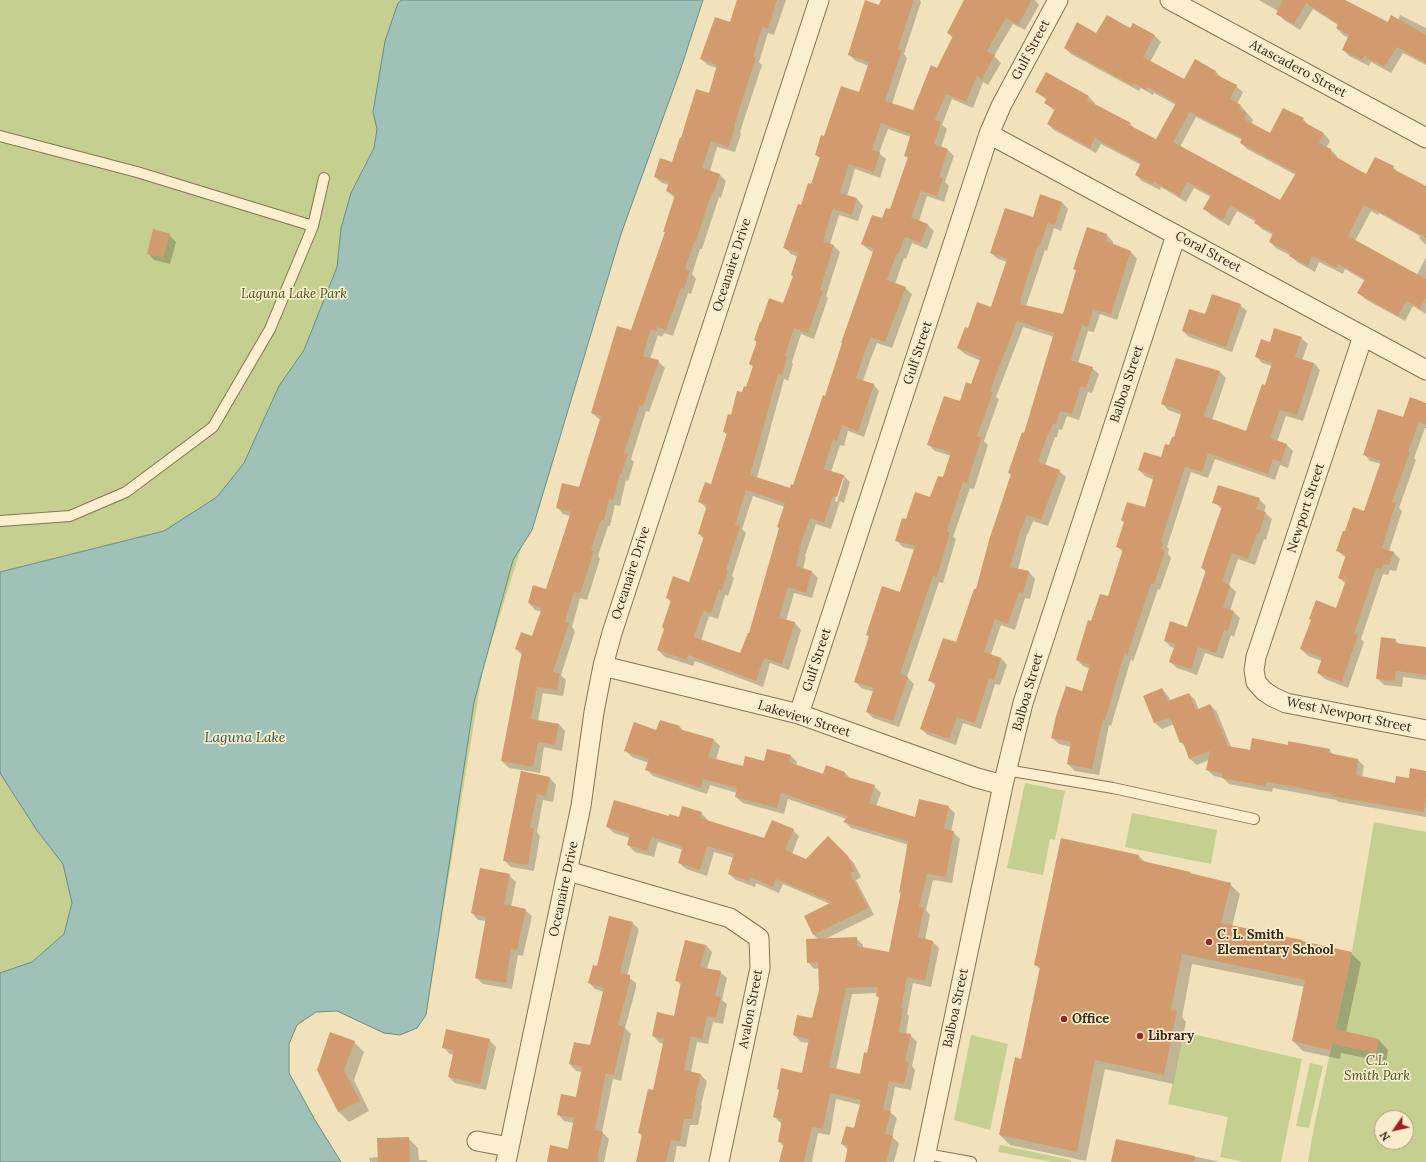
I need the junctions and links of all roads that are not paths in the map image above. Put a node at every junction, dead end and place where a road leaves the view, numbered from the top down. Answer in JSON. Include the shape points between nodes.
{"nodes":[{"id":1,"x":819,"y":0,"type":"edge"},
{"id":2,"x":1058,"y":0,"type":"edge"},
{"id":3,"x":1170,"y":0,"type":"edge"},
{"id":4,"x":989,"y":134,"type":"junction"},
{"id":5,"x":0,"y":136,"type":"edge"},
{"id":6,"x":1426,"y":138,"type":"edge"},
{"id":7,"x":324,"y":178,"type":"dead end"},
{"id":8,"x":313,"y":226,"type":"junction"},
{"id":9,"x":1176,"y":235,"type":"junction"},
{"id":10,"x":1363,"y":336,"type":"junction"},
{"id":11,"x":1426,"y":370,"type":"edge"},
{"id":12,"x":0,"y":521,"type":"edge"},
{"id":13,"x":603,"y":666,"type":"junction"},
{"id":14,"x":1256,"y":682,"type":"joint"},
{"id":15,"x":799,"y":714,"type":"junction"},
{"id":16,"x":1426,"y":730,"type":"edge"},
{"id":17,"x":1004,"y":778,"type":"junction"},
{"id":18,"x":1254,"y":819,"type":"dead end"},
{"id":19,"x":568,"y":871,"type":"junction"},
{"id":20,"x":477,"y":1141,"type":"dead end"},
{"id":21,"x":508,"y":1155,"type":"edge"},
{"id":22,"x":925,"y":1158,"type":"edge"},
{"id":23,"x":719,"y":1162,"type":"edge"},
{"id":24,"x":971,"y":1162,"type":"edge"}],
"edges":[{"from":1,"to":13,"type":"street","name":"Oceanaire Drive"},
{"from":2,"to":4,"type":"street","name":"Gulf Street","via":[[1001,106]]},
{"from":3,"to":6,"type":"street","name":"Atascadero Street"},
{"from":4,"to":9,"type":"street","name":"Coral Street"},
{"from":4,"to":15,"type":"street","name":"Gulf Street"},
{"from":5,"to":8,"type":"lane","via":[[137,172]]},
{"from":7,"to":8,"type":"lane"},
{"from":8,"to":12,"type":"lane","via":[[270,329],[213,427],[126,492],[70,516]]},
{"from":9,"to":10,"type":"street","name":"Coral Street"},
{"from":9,"to":17,"type":"street","name":"Balboa Street","via":[[1023,703]]},
{"from":10,"to":11,"type":"street","name":"Coral Street"},
{"from":10,"to":14,"type":"street","name":"Newport Street","via":[[1256,657]]},
{"from":13,"to":15,"type":"street","name":"Lakeview Street"},
{"from":13,"to":19,"type":"street","name":"Oceanaire Drive"},
{"from":14,"to":16,"type":"street","name":"West Newport Street","via":[[1268,694],[1286,703]]},
{"from":15,"to":17,"type":"street","name":"Lakeview Street","via":[[977,778]]},
{"from":17,"to":18,"type":"lane","via":[[1113,788]]},
{"from":17,"to":22,"type":"street","name":"Balboa Street"},
{"from":19,"to":21,"type":"street","name":"Oceanaire Drive"},
{"from":19,"to":23,"type":"street","name":"Avalon Street","via":[[730,918],[759,938],[760,968]]},
{"from":20,"to":21,"type":"street"},
{"from":22,"to":24,"type":"lane"}]}
